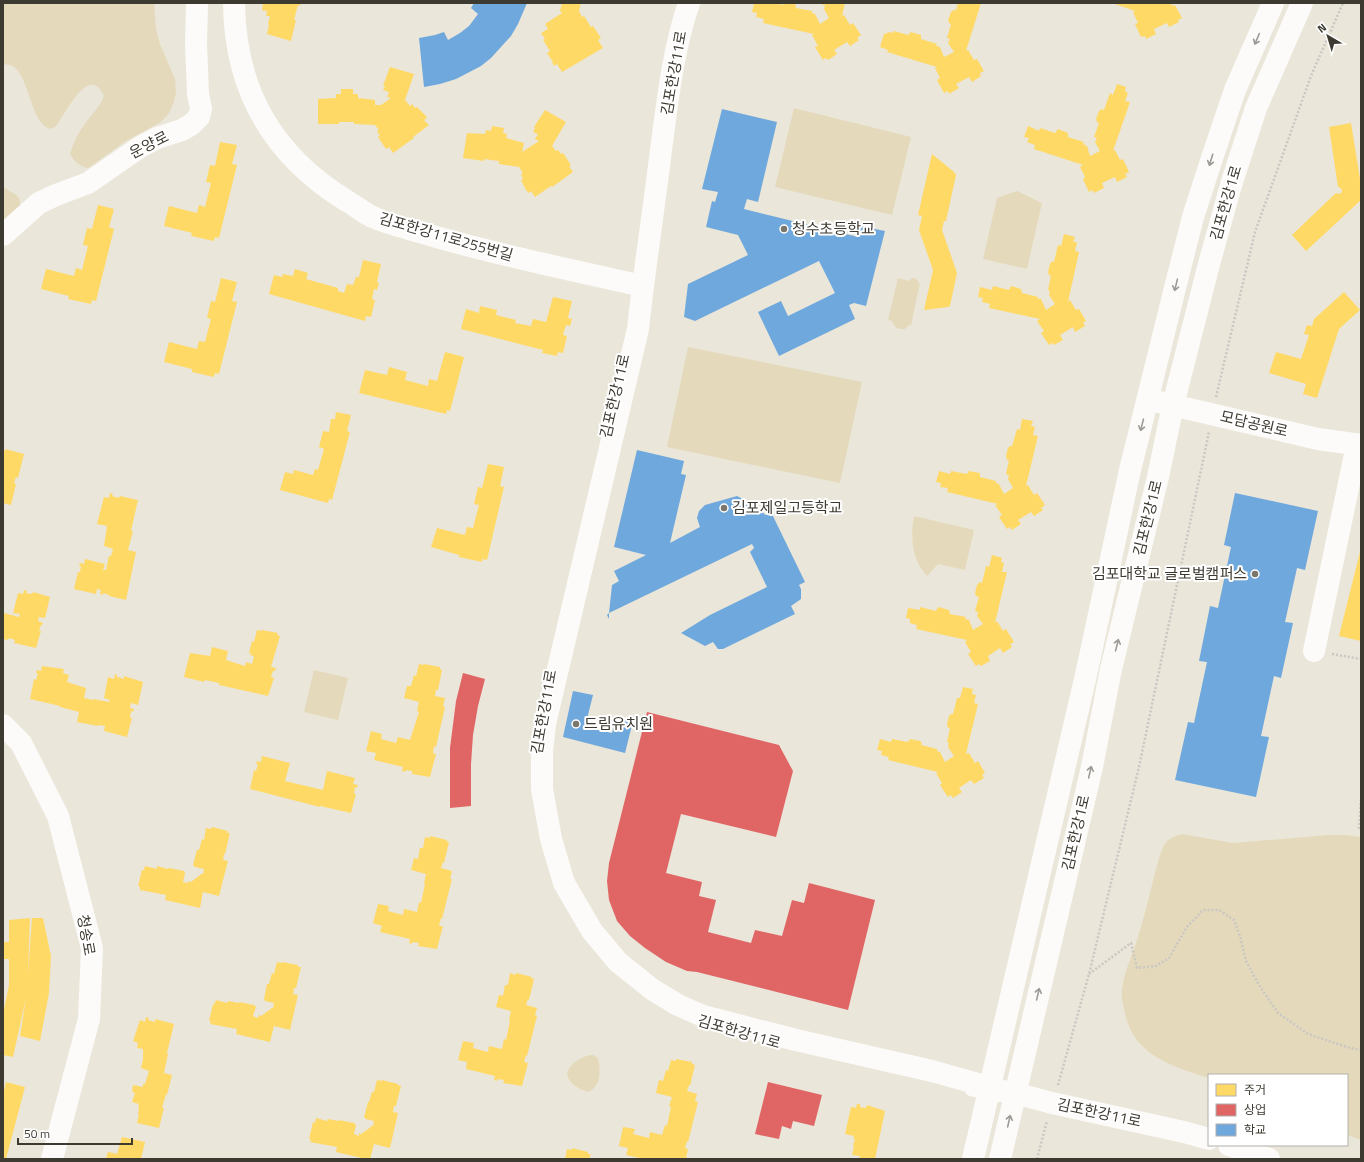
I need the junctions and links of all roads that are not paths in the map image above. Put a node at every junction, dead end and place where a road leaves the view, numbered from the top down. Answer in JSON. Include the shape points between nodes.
{"nodes":[{"id":1,"x":197,"y":3,"type":"edge"},
{"id":2,"x":234,"y":3,"type":"edge"},
{"id":3,"x":688,"y":3,"type":"edge"},
{"id":4,"x":1273,"y":3,"type":"edge"},
{"id":5,"x":1302,"y":3,"type":"edge"},
{"id":6,"x":3,"y":235,"type":"edge"},
{"id":7,"x":642,"y":286,"type":"junction"},
{"id":8,"x":1148,"y":400,"type":"junction"},
{"id":9,"x":1173,"y":405,"type":"junction"},
{"id":10,"x":1359,"y":445,"type":"edge"},
{"id":11,"x":1314,"y":652,"type":"road end"},
{"id":12,"x":3,"y":725,"type":"edge"},
{"id":13,"x":989,"y":1087,"type":"junction"},
{"id":14,"x":1015,"y":1092,"type":"junction"},
{"id":15,"x":1208,"y":1139,"type":"edge"},
{"id":16,"x":1232,"y":1146,"type":"edge"},
{"id":17,"x":52,"y":1159,"type":"edge"},
{"id":18,"x":972,"y":1159,"type":"edge"},
{"id":19,"x":1000,"y":1159,"type":"edge"},
{"id":20,"x":1269,"y":1159,"type":"edge"}],
"edges":[{"from":1,"to":6,"type":"street","name":"운양로","via":[[196,44],[201,109],[198,117],[182,130],[140,147],[88,183],[39,203]]},
{"from":2,"to":7,"type":"street","name":"김포한강11로255번길","via":[[234,25],[239,56],[257,109],[293,160],[332,192],[375,218],[410,229],[462,244]]},
{"from":3,"to":7,"type":"street","name":"김포한강11로","via":[[670,84]]},
{"from":4,"to":8,"type":"street","name":"김포한강1로","one_way":true,"via":[[1235,90],[1210,162],[1176,284]]},
{"from":5,"to":9,"type":"street","name":"김포한강1로","via":[[1256,108],[1231,185]]},
{"from":7,"to":13,"type":"street","name":"김포한강11로","via":[[638,329],[560,656],[542,751],[542,789],[551,839],[564,883],[592,931],[618,962],[653,990],[703,1016]]},
{"from":8,"to":9,"type":"street","name":"모담공원로"},
{"from":8,"to":13,"type":"street","name":"김포한강1로","one_way":true},
{"from":9,"to":10,"type":"street","name":"모담공원로","via":[[1318,439]]},
{"from":14,"to":9,"type":"street","name":"김포한강1로","one_way":true,"via":[[1092,767],[1111,669]]},
{"from":10,"to":11,"type":"street"},
{"from":12,"to":17,"type":"street","name":"청송로","via":[[21,743],[58,816],[92,948],[89,1019]]},
{"from":13,"to":14,"type":"street","name":"김포한강11로"},
{"from":13,"to":18,"type":"street","name":"김포한강1로"},
{"from":14,"to":15,"type":"street","name":"김포한강11로"},
{"from":19,"to":14,"type":"street","name":"김포한강1로","one_way":true},
{"from":16,"to":20,"type":"street"}]}
